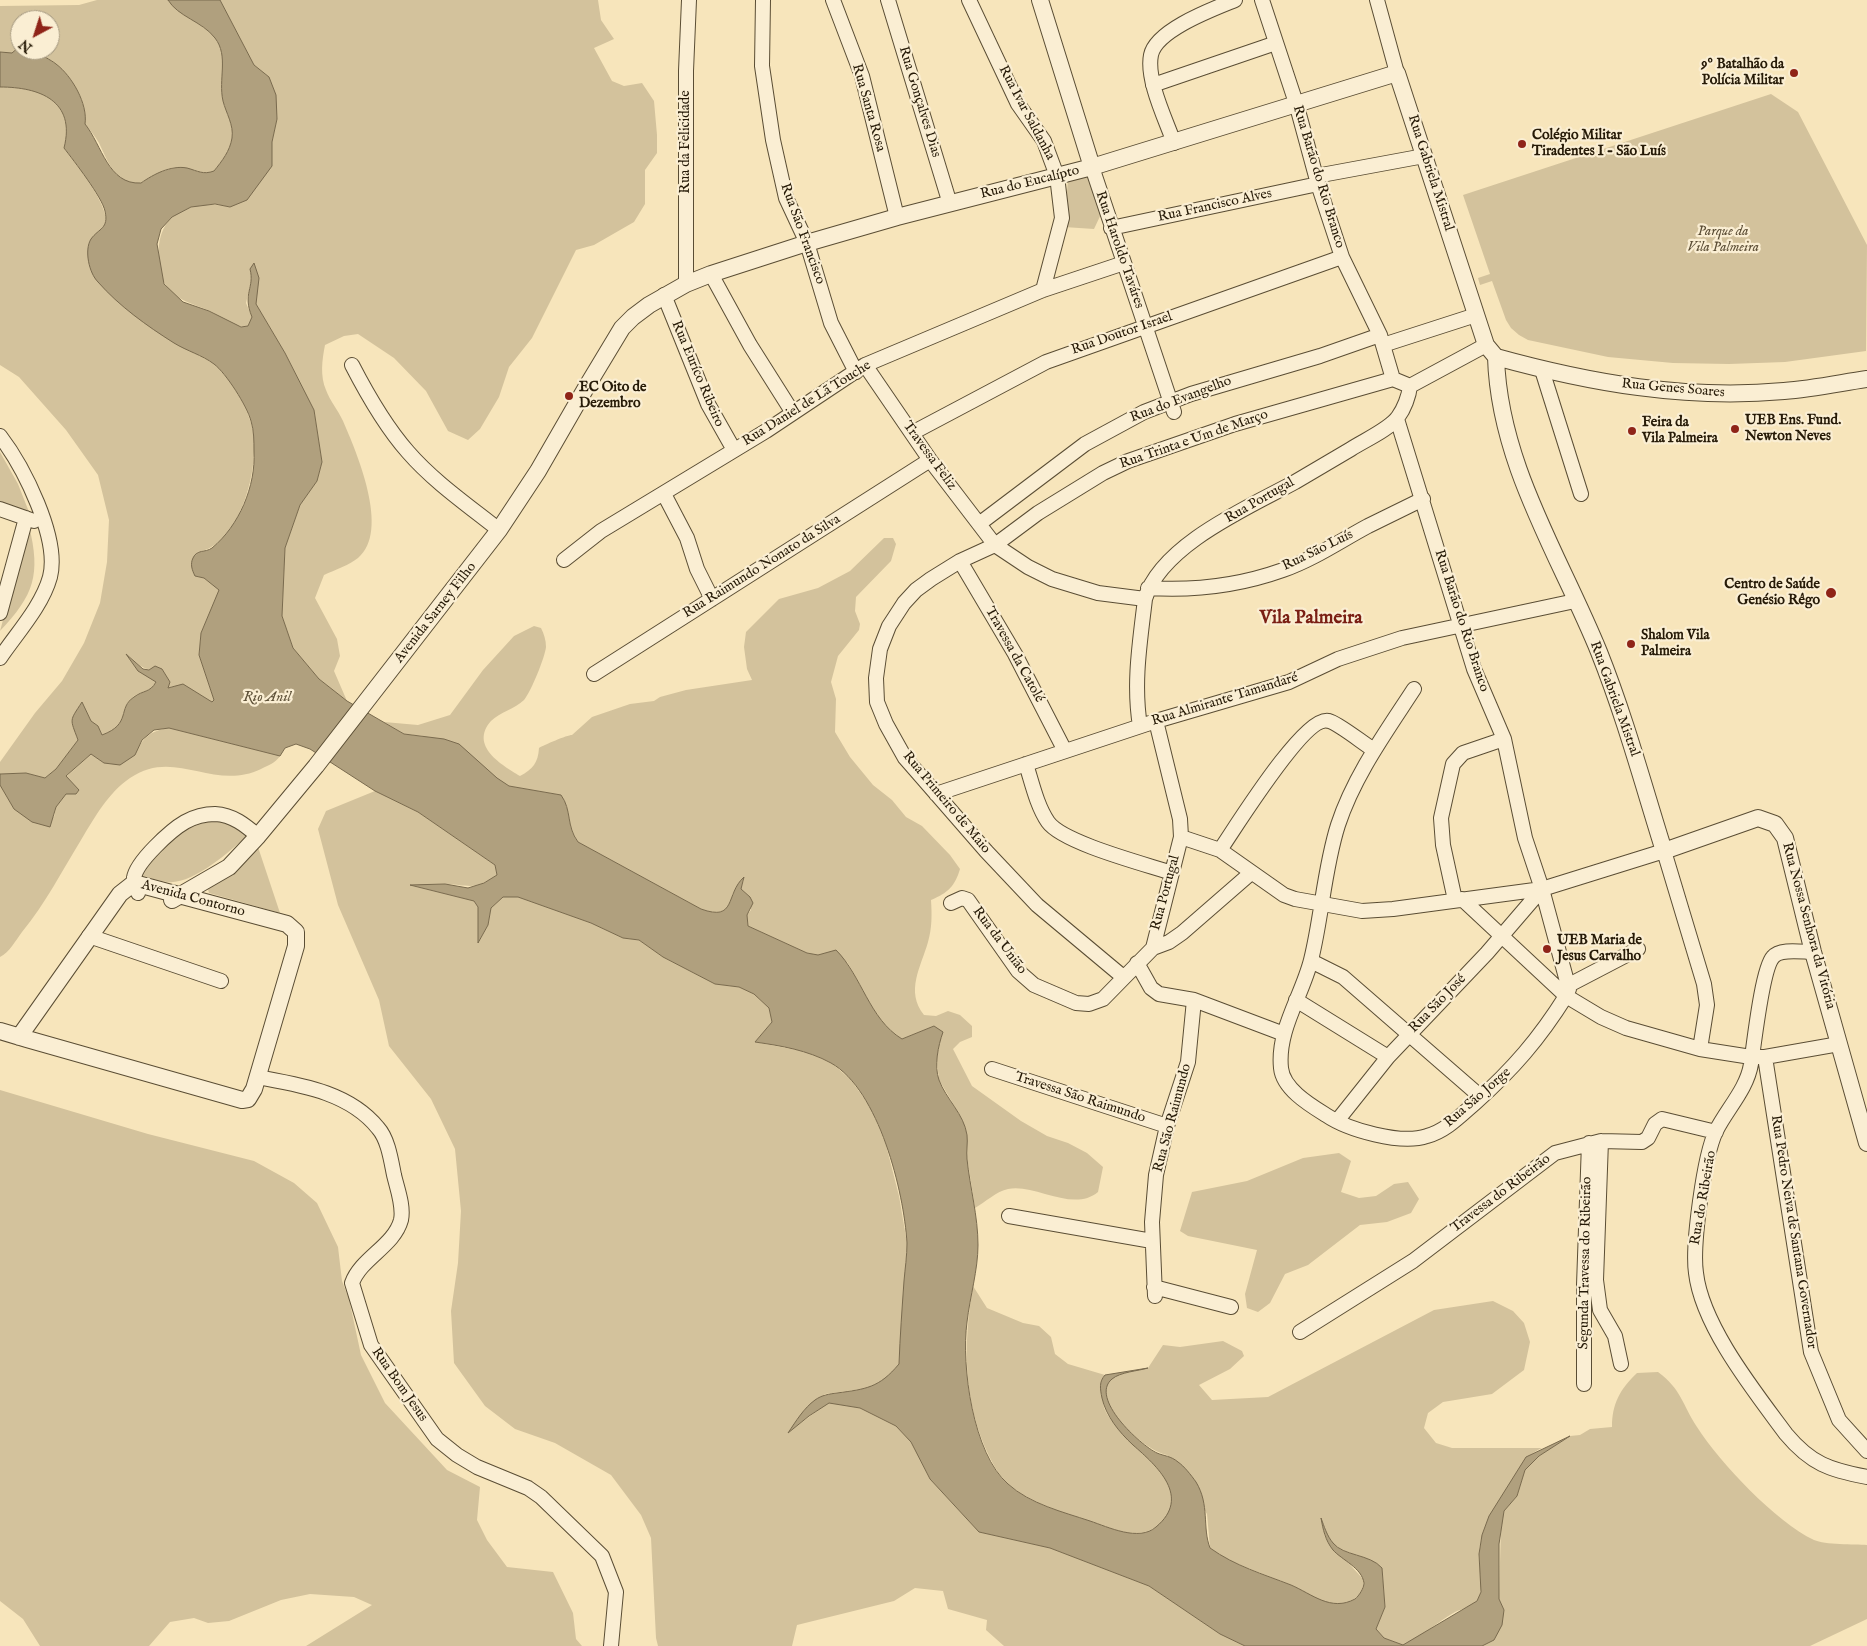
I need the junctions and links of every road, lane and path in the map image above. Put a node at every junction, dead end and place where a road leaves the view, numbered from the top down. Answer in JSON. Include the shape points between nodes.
{"nodes":[{"id":1,"x":688,"y":0,"type":"edge"},
{"id":2,"x":763,"y":0,"type":"edge"},
{"id":3,"x":833,"y":0,"type":"edge"},
{"id":4,"x":888,"y":0,"type":"edge"},
{"id":5,"x":969,"y":0,"type":"edge"},
{"id":6,"x":1040,"y":0,"type":"edge"},
{"id":7,"x":1235,"y":0,"type":"edge"},
{"id":8,"x":1262,"y":0,"type":"edge"},
{"id":9,"x":1377,"y":0,"type":"edge"},
{"id":10,"x":1276,"y":43,"type":"junction"},
{"id":11,"x":1397,"y":72,"type":"junction"},
{"id":12,"x":1153,"y":85,"type":"junction"},
{"id":13,"x":1296,"y":102,"type":"junction"},
{"id":14,"x":1174,"y":144,"type":"junction"},
{"id":15,"x":1424,"y":156,"type":"junction"},
{"id":16,"x":1092,"y":168,"type":"junction"},
{"id":17,"x":1057,"y":176,"type":"junction"},
{"id":18,"x":1317,"y":180,"type":"junction"},
{"id":19,"x":950,"y":204,"type":"junction"},
{"id":20,"x":898,"y":217,"type":"junction"},
{"id":21,"x":1111,"y":228,"type":"junction"},
{"id":22,"x":807,"y":243,"type":"junction"},
{"id":23,"x":1342,"y":257,"type":"junction"},
{"id":24,"x":1124,"y":263,"type":"junction"},
{"id":25,"x":711,"y":274,"type":"junction"},
{"id":26,"x":686,"y":284,"type":"junction"},
{"id":27,"x":1043,"y":290,"type":"junction"},
{"id":28,"x":664,"y":295,"type":"junction"},
{"id":29,"x":1476,"y":315,"type":"junction"},
{"id":30,"x":1145,"y":326,"type":"junction"},
{"id":31,"x":1381,"y":340,"type":"junction"},
{"id":32,"x":1491,"y":351,"type":"junction"},
{"id":33,"x":352,"y":364,"type":"dead end"},
{"id":34,"x":861,"y":369,"type":"junction"},
{"id":35,"x":1542,"y":370,"type":"junction"},
{"id":36,"x":1394,"y":379,"type":"junction"},
{"id":37,"x":1867,"y":379,"type":"edge"},
{"id":38,"x":1410,"y":386,"type":"junction"},
{"id":39,"x":1172,"y":408,"type":"junction"},
{"id":40,"x":793,"y":413,"type":"junction"},
{"id":41,"x":1397,"y":419,"type":"junction"},
{"id":42,"x":912,"y":433,"type":"junction"},
{"id":43,"x":0,"y":436,"type":"edge"},
{"id":44,"x":734,"y":450,"type":"junction"},
{"id":45,"x":930,"y":460,"type":"junction"},
{"id":46,"x":664,"y":494,"type":"junction"},
{"id":47,"x":1581,"y":494,"type":"dead end"},
{"id":48,"x":1423,"y":499,"type":"junction"},
{"id":49,"x":0,"y":509,"type":"edge"},
{"id":50,"x":26,"y":518,"type":"junction"},
{"id":51,"x":44,"y":524,"type":"junction"},
{"id":52,"x":979,"y":524,"type":"junction"},
{"id":53,"x":500,"y":530,"type":"junction"},
{"id":54,"x":994,"y":545,"type":"junction"},
{"id":55,"x":564,"y":560,"type":"dead end"},
{"id":56,"x":960,"y":561,"type":"junction"},
{"id":57,"x":1147,"y":593,"type":"junction"},
{"id":58,"x":712,"y":599,"type":"junction"},
{"id":59,"x":1575,"y":601,"type":"junction"},
{"id":60,"x":0,"y":613,"type":"edge"},
{"id":61,"x":1462,"y":625,"type":"junction"},
{"id":62,"x":4,"y":644,"type":"edge"},
{"id":63,"x":0,"y":658,"type":"edge"},
{"id":64,"x":594,"y":674,"type":"dead end"},
{"id":65,"x":1414,"y":689,"type":"dead end"},
{"id":66,"x":1156,"y":721,"type":"junction"},
{"id":67,"x":1140,"y":726,"type":"junction"},
{"id":68,"x":1504,"y":740,"type":"junction"},
{"id":69,"x":1374,"y":750,"type":"junction"},
{"id":70,"x":1065,"y":751,"type":"junction"},
{"id":71,"x":1026,"y":764,"type":"junction"},
{"id":72,"x":936,"y":794,"type":"junction"},
{"id":73,"x":258,"y":836,"type":"junction"},
{"id":74,"x":1181,"y":837,"type":"junction"},
{"id":75,"x":1220,"y":850,"type":"junction"},
{"id":76,"x":1664,"y":851,"type":"junction"},
{"id":77,"x":1172,"y":873,"type":"junction"},
{"id":78,"x":1251,"y":873,"type":"junction"},
{"id":79,"x":136,"y":888,"type":"junction"},
{"id":80,"x":1542,"y":889,"type":"junction"},
{"id":81,"x":177,"y":897,"type":"junction"},
{"id":82,"x":1458,"y":900,"type":"junction"},
{"id":83,"x":950,"y":903,"type":"dead end"},
{"id":84,"x":1321,"y":904,"type":"junction"},
{"id":85,"x":1501,"y":936,"type":"junction"},
{"id":86,"x":93,"y":938,"type":"junction"},
{"id":87,"x":1153,"y":948,"type":"junction"},
{"id":88,"x":1638,"y":949,"type":"dead end"},
{"id":89,"x":1813,"y":952,"type":"junction"},
{"id":90,"x":1311,"y":961,"type":"junction"},
{"id":91,"x":1137,"y":963,"type":"junction"},
{"id":92,"x":1122,"y":976,"type":"junction"},
{"id":93,"x":221,"y":981,"type":"dead end"},
{"id":94,"x":1567,"y":990,"type":"junction"},
{"id":95,"x":1194,"y":1000,"type":"junction"},
{"id":96,"x":1296,"y":1000,"type":"junction"},
{"id":97,"x":0,"y":1022,"type":"edge"},
{"id":98,"x":0,"y":1032,"type":"edge"},
{"id":99,"x":26,"y":1034,"type":"junction"},
{"id":100,"x":1284,"y":1034,"type":"junction"},
{"id":101,"x":1410,"y":1034,"type":"junction"},
{"id":102,"x":1840,"y":1044,"type":"junction"},
{"id":103,"x":1700,"y":1049,"type":"junction"},
{"id":104,"x":1388,"y":1057,"type":"junction"},
{"id":105,"x":1758,"y":1057,"type":"junction"},
{"id":106,"x":992,"y":1069,"type":"dead end"},
{"id":107,"x":257,"y":1079,"type":"junction"},
{"id":108,"x":1481,"y":1097,"type":"junction"},
{"id":109,"x":1337,"y":1121,"type":"junction"},
{"id":110,"x":1167,"y":1126,"type":"junction"},
{"id":111,"x":1716,"y":1132,"type":"junction"},
{"id":112,"x":1595,"y":1142,"type":"junction"},
{"id":113,"x":1867,"y":1143,"type":"edge"},
{"id":114,"x":1009,"y":1216,"type":"dead end"},
{"id":115,"x":1152,"y":1241,"type":"junction"},
{"id":116,"x":1231,"y":1307,"type":"dead end"},
{"id":117,"x":1300,"y":1332,"type":"dead end"},
{"id":118,"x":1621,"y":1364,"type":"dead end"},
{"id":119,"x":1584,"y":1384,"type":"dead end"},
{"id":120,"x":1867,"y":1450,"type":"edge"},
{"id":121,"x":1867,"y":1476,"type":"edge"},
{"id":122,"x":611,"y":1646,"type":"edge"}],
"edges":[{"from":1,"to":26,"type":"street","name":"Rua da Felicidade"},
{"from":2,"to":22,"type":"street","name":"Rua São Francisco","via":[[762,66],[773,140],[786,198]]},
{"from":3,"to":20,"type":"street","name":"Rua Santa Rosa","via":[[862,76]]},
{"from":4,"to":19,"type":"street","name":"Rua Gonçalves Dias"},
{"from":5,"to":17,"type":"street","name":"Rua Ivar Saldanha","via":[[1018,104],[1044,142]]},
{"from":6,"to":16,"type":"street","name":"Rua Haroldo Taváres"},
{"from":7,"to":12,"type":"street","via":[[1161,39],[1151,53]]},
{"from":8,"to":10,"type":"street","name":"Rua Barão do Rio Branco"},
{"from":9,"to":11,"type":"street","name":"Rua Gabriela Mistral"},
{"from":10,"to":12,"type":"street"},
{"from":10,"to":13,"type":"street","name":"Rua Barão do Rio Branco"},
{"from":11,"to":13,"type":"street","name":"Rua do Eucalípto"},
{"from":11,"to":15,"type":"street","name":"Rua Gabriela Mistral"},
{"from":12,"to":14,"type":"street"},
{"from":13,"to":14,"type":"street","name":"Rua do Eucalípto"},
{"from":13,"to":18,"type":"street","name":"Rua Barão do Rio Branco"},
{"from":14,"to":16,"type":"street","name":"Rua do Eucalípto"},
{"from":15,"to":18,"type":"street","name":"Rua Francisco Alves"},
{"from":15,"to":29,"type":"street","name":"Rua Gabriela Mistral"},
{"from":16,"to":17,"type":"street","name":"Rua do Eucalípto"},
{"from":16,"to":21,"type":"street","name":"Rua Haroldo Taváres"},
{"from":17,"to":19,"type":"street","name":"Rua do Eucalípto"},
{"from":17,"to":27,"type":"street","name":"Rua Ivar Saldanha","via":[[1062,218]]},
{"from":18,"to":21,"type":"street","name":"Rua Francisco Alves"},
{"from":18,"to":23,"type":"street","name":"Rua Barão do Rio Branco"},
{"from":19,"to":20,"type":"street","name":"Rua do Eucalípto"},
{"from":20,"to":22,"type":"street","name":"Rua do Eucalípto"},
{"from":21,"to":24,"type":"street","name":"Rua Haroldo Taváres"},
{"from":22,"to":25,"type":"street","name":"Rua do Eucalípto"},
{"from":22,"to":34,"type":"street","name":"Rua São Francisco","via":[[831,323]]},
{"from":23,"to":30,"type":"street","name":"Rua Doutor Israel"},
{"from":23,"to":31,"type":"street","name":"Rua Barão do Rio Branco"},
{"from":24,"to":27,"type":"street","name":"Rua Daniel de Lã Touche"},
{"from":24,"to":30,"type":"street","name":"Rua Haroldo Taváres"},
{"from":25,"to":26,"type":"street","name":"Rua do Eucalípto"},
{"from":25,"to":40,"type":"street"},
{"from":26,"to":28,"type":"street","name":"Rua do Eucalípto"},
{"from":27,"to":34,"type":"street","name":"Rua Daniel de Lã Touche"},
{"from":28,"to":44,"type":"street","name":"Rua Euríco Ribeiro","via":[[708,404]]},
{"from":28,"to":53,"type":"street","name":"Avenida Sarney Filho","via":[[622,328]]},
{"from":29,"to":31,"type":"street","name":"Rua do Evangelho"},
{"from":29,"to":32,"type":"street","name":"Rua Gabriela Mistral"},
{"from":30,"to":39,"type":"street","name":"Rua Haroldo Taváres"},
{"from":30,"to":42,"type":"street","name":"Rua Doutor Israel","via":[[1046,362]]},
{"from":31,"to":36,"type":"street","name":"Rua Barão do Rio Branco"},
{"from":31,"to":39,"type":"street","name":"Rua do Evangelho","via":[[1191,394]]},
{"from":32,"to":35,"type":"street","name":"Rua Genes Soares"},
{"from":32,"to":38,"type":"street"},
{"from":32,"to":59,"type":"street","name":"Rua Gabriela Mistral","via":[[1499,397],[1519,472]]},
{"from":33,"to":53,"type":"street","via":[[375,409],[408,453],[443,486]]},
{"from":34,"to":40,"type":"street","name":"Rua Daniel de Lã Touche"},
{"from":34,"to":42,"type":"street","name":"Travessa Feliz"},
{"from":35,"to":37,"type":"street","name":"Rua Genes Soares","via":[[1626,386],[1728,394],[1785,391]]},
{"from":35,"to":47,"type":"street"},
{"from":36,"to":38,"type":"street"},
{"from":36,"to":54,"type":"street","name":"Rua Trinta e Um de Março","via":[[1235,424],[1128,461],[1075,489]]},
{"from":38,"to":41,"type":"street","name":"Rua Portugal"},
{"from":39,"to":52,"type":"street","name":"Rua do Evangelho","via":[[1144,412],[1092,440]]},
{"from":40,"to":44,"type":"street","name":"Rua Daniel de Lã Touche"},
{"from":41,"to":48,"type":"street","name":"Rua Barão do Rio Branco"},
{"from":41,"to":57,"type":"street","name":"Rua Portugal","via":[[1222,522],[1174,557]]},
{"from":42,"to":45,"type":"street","name":"Travessa Feliz"},
{"from":43,"to":51,"type":"street","via":[[26,476]]},
{"from":44,"to":46,"type":"street","name":"Rua Daniel de Lã Touche"},
{"from":45,"to":52,"type":"street","name":"Travessa Feliz"},
{"from":45,"to":58,"type":"street","name":"Rua Raimundo Nonato da Silva"},
{"from":46,"to":55,"type":"street","name":"Rua Daniel de Lã Touche","via":[[601,531]]},
{"from":46,"to":58,"type":"street","via":[[687,538],[697,569]]},
{"from":48,"to":57,"type":"street","name":"Rua São Luís","via":[[1284,570],[1246,581]]},
{"from":48,"to":61,"type":"street","name":"Rua Barão do Rio Branco"},
{"from":49,"to":50,"type":"street"},
{"from":50,"to":51,"type":"street"},
{"from":50,"to":60,"type":"street"},
{"from":51,"to":62,"type":"street","via":[[52,557],[50,577],[39,600]]},
{"from":52,"to":54,"type":"street","name":"Travessa Feliz"},
{"from":53,"to":73,"type":"street","name":"Avenida Sarney Filho","via":[[383,682]]},
{"from":54,"to":56,"type":"street","name":"Rua Primeiro de Maio"},
{"from":54,"to":57,"type":"street","name":"Rua São Luís","via":[[1052,579],[1098,593]]},
{"from":56,"to":70,"type":"street","name":"Travessa da Catolé","via":[[1015,654]]},
{"from":56,"to":72,"type":"street","name":"Rua Primeiro de Maio","via":[[916,590],[904,603],[889,626],[880,649],[876,678],[877,702],[886,724],[905,758]]},
{"from":57,"to":67,"type":"street","via":[[1136,681]]},
{"from":58,"to":64,"type":"street","name":"Rua Raimundo Nonato da Silva"},
{"from":59,"to":61,"type":"street","name":"Rua Almirante Tamandaré"},
{"from":59,"to":76,"type":"street","name":"Rua Gabriela Mistral","via":[[1619,705]]},
{"from":61,"to":66,"type":"street","name":"Rua Almirante Tamandaré","via":[[1402,638],[1338,659],[1289,682]]},
{"from":61,"to":68,"type":"street","name":"Rua Barão do Rio Branco","via":[[1474,670]]},
{"from":62,"to":63,"type":"street"},
{"from":65,"to":69,"type":"street","name":"Rua São Jorge"},
{"from":66,"to":67,"type":"street","name":"Rua Almirante Tamandaré"},
{"from":66,"to":74,"type":"street","name":"Rua Portugal","via":[[1180,820]]},
{"from":67,"to":70,"type":"street","name":"Rua Almirante Tamandaré"},
{"from":68,"to":80,"type":"street","name":"Rua Barão do Rio Branco","via":[[1524,838]]},
{"from":68,"to":82,"type":"street","via":[[1463,753],[1453,764],[1442,818],[1443,845]]},
{"from":69,"to":75,"type":"street","via":[[1330,721],[1320,722],[1298,741],[1253,799]]},
{"from":69,"to":84,"type":"street","name":"Rua São Jorge","via":[[1339,824]]},
{"from":70,"to":71,"type":"street","name":"Rua Almirante Tamandaré"},
{"from":71,"to":72,"type":"street","name":"Rua Almirante Tamandaré"},
{"from":71,"to":77,"type":"street","via":[[1044,816],[1055,830],[1073,840]]},
{"from":72,"to":92,"type":"street","name":"Rua Primeiro de Maio","via":[[1038,905]]},
{"from":73,"to":79,"type":"street","via":[[236,818],[223,815],[194,818],[162,841],[136,872]]},
{"from":73,"to":81,"type":"street","name":"Avenida Sarney Filho","via":[[223,872]]},
{"from":74,"to":75,"type":"street","name":"Rua Nossa Senhora da Vitória"},
{"from":74,"to":77,"type":"street","name":"Rua Portugal"},
{"from":75,"to":78,"type":"street","name":"Rua Nossa Senhora da Vitória"},
{"from":76,"to":80,"type":"street","name":"Rua Nossa Senhora da Vitória"},
{"from":76,"to":89,"type":"street","name":"Rua Nossa Senhora da Vitória","via":[[1758,818],[1775,824],[1785,838]]},
{"from":76,"to":103,"type":"street","name":"Rua Gabriela Mistral","via":[[1704,984],[1707,1006]]},
{"from":77,"to":87,"type":"street","name":"Rua Portugal"},
{"from":78,"to":84,"type":"street","name":"Rua Nossa Senhora da Vitória","via":[[1284,895]]},
{"from":78,"to":87,"type":"street","via":[[1182,934]]},
{"from":79,"to":81,"type":"street","name":"Avenida Contorno"},
{"from":79,"to":86,"type":"street","name":"Avenida Contorno"},
{"from":80,"to":82,"type":"street","name":"Rua Nossa Senhora da Vitória"},
{"from":80,"to":85,"type":"street","name":"Rua São José"},
{"from":80,"to":94,"type":"street","name":"Rua Barão do Rio Branco"},
{"from":81,"to":107,"type":"street","name":"Avenida Contorno","via":[[286,932],[296,946]]},
{"from":82,"to":84,"type":"street","name":"Rua Nossa Senhora da Vitória","via":[[1362,911]]},
{"from":82,"to":85,"type":"street"},
{"from":83,"to":92,"type":"street","name":"Rua da União","via":[[962,898],[968,900],[1018,971],[1034,985],[1076,1003],[1089,1004],[1102,999]]},
{"from":84,"to":90,"type":"street","name":"Rua São Jorge"},
{"from":85,"to":94,"type":"street"},
{"from":85,"to":101,"type":"street","name":"Rua São José"},
{"from":86,"to":93,"type":"street"},
{"from":86,"to":99,"type":"street","name":"Avenida Contorno"},
{"from":87,"to":91,"type":"street"},
{"from":88,"to":94,"type":"street"},
{"from":89,"to":102,"type":"street","name":"Rua Nossa Senhora da Vitória"},
{"from":89,"to":105,"type":"street","name":"Rua do Ribeirão","via":[[1781,952],[1770,961],[1754,1032]]},
{"from":90,"to":96,"type":"street","name":"Rua São Jorge"},
{"from":90,"to":101,"type":"street","via":[[1343,977]]},
{"from":91,"to":92,"type":"street"},
{"from":91,"to":95,"type":"street","via":[[1154,991]]},
{"from":94,"to":103,"type":"street","via":[[1601,1017],[1626,1028]]},
{"from":94,"to":108,"type":"street","name":"Rua São Jorge","via":[[1522,1058]]},
{"from":95,"to":100,"type":"street"},
{"from":95,"to":110,"type":"street","name":"Rua São Raimundo","via":[[1188,1062]]},
{"from":96,"to":100,"type":"street","name":"Rua São Jorge"},
{"from":96,"to":104,"type":"street"},
{"from":97,"to":99,"type":"street"},
{"from":98,"to":99,"type":"street"},
{"from":99,"to":107,"type":"street","via":[[242,1090]]},
{"from":100,"to":109,"type":"street","name":"Rua São Jorge","via":[[1281,1071],[1290,1086],[1312,1106]]},
{"from":101,"to":104,"type":"street","name":"Rua São José"},
{"from":101,"to":108,"type":"street"},
{"from":102,"to":105,"type":"street"},
{"from":102,"to":113,"type":"street","name":"Rua Nossa Senhora da Vitória"},
{"from":103,"to":105,"type":"street"},
{"from":104,"to":109,"type":"street","name":"Rua São José"},
{"from":105,"to":111,"type":"street","name":"Rua do Ribeirão"},
{"from":105,"to":120,"type":"street","name":"Rua Pedro Neiva de Santana Governador","via":[[1811,1352],[1839,1420]]},
{"from":106,"to":110,"type":"street","name":"Travessa São Raimundo"},
{"from":107,"to":122,"type":"street","name":"Rua Bom Jesus","via":[[305,1086],[338,1097],[379,1128],[390,1154],[402,1207],[401,1220],[395,1232],[359,1269],[352,1283],[371,1345],[437,1439],[477,1467],[528,1488],[541,1497],[602,1556],[616,1592]]},
{"from":108,"to":109,"type":"street","name":"Rua São Jorge","via":[[1437,1133],[1426,1137],[1384,1136]]},
{"from":110,"to":115,"type":"street","name":"Rua São Raimundo","via":[[1156,1175]]},
{"from":111,"to":112,"type":"street","name":"Travessa do Ribeirão","via":[[1662,1119],[1642,1142]]},
{"from":111,"to":121,"type":"street","name":"Rua do Ribeirão","via":[[1706,1170],[1694,1250],[1696,1275],[1705,1306],[1746,1379],[1797,1448],[1824,1467]]},
{"from":112,"to":117,"type":"street","name":"Travessa do Ribeirão","via":[[1556,1153],[1542,1162],[1413,1261]]},
{"from":112,"to":118,"type":"street","via":[[1597,1294],[1600,1310],[1615,1336]]},
{"from":112,"to":119,"type":"street","name":"Segunda Travessa do Ribeirão","via":[[1584,1285]]},
{"from":114,"to":115,"type":"street"},
{"from":115,"to":116,"type":"street","name":"Rua São Raimundo","via":[[1154,1291]]}]}
